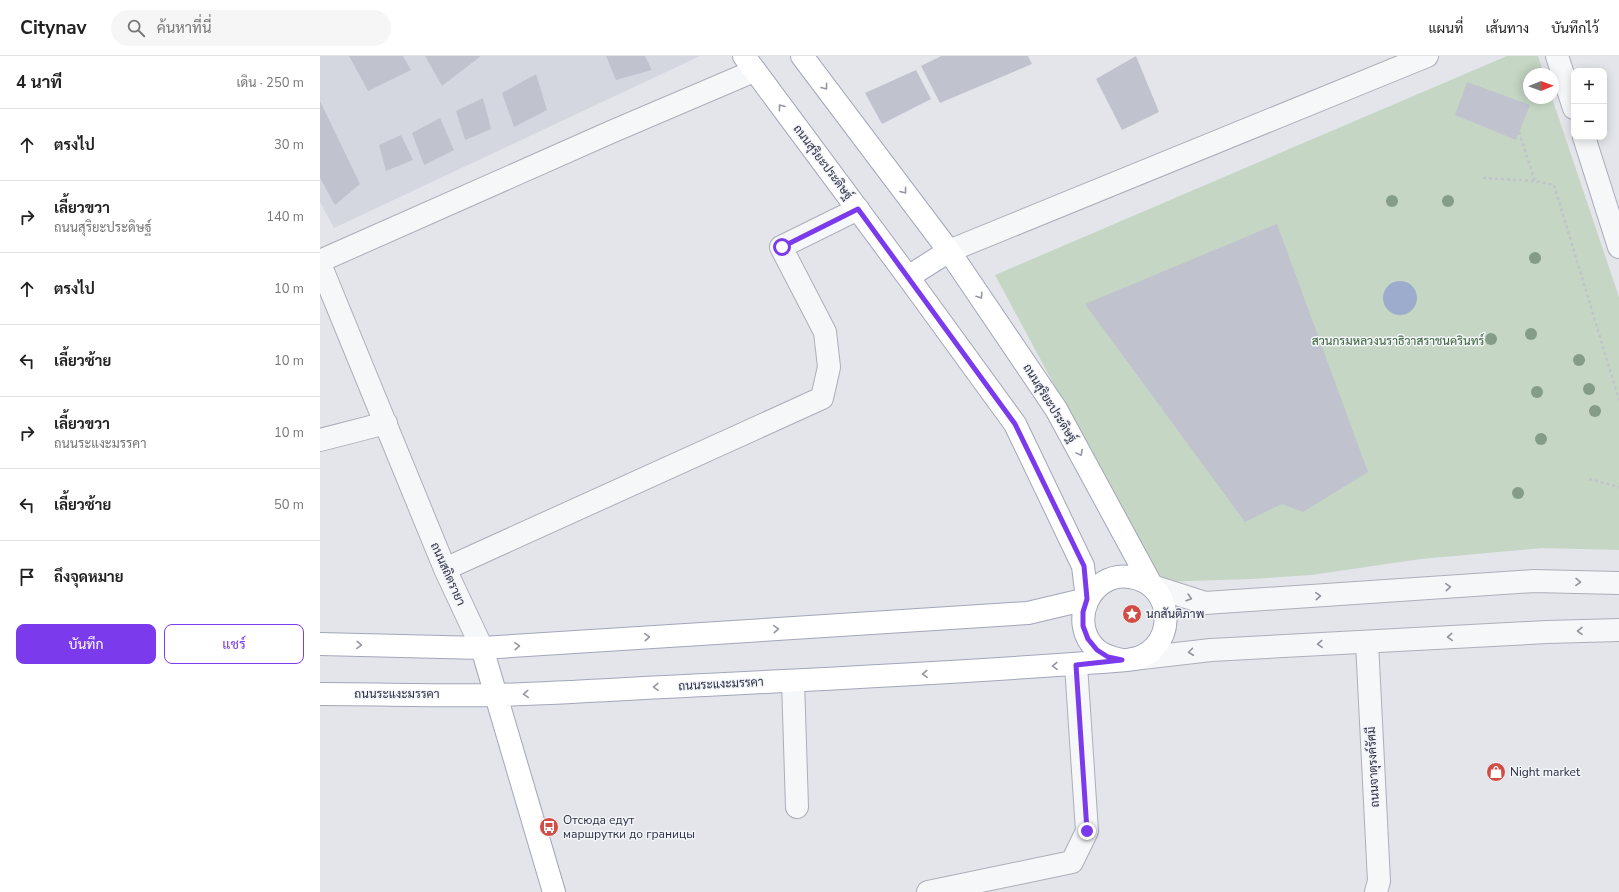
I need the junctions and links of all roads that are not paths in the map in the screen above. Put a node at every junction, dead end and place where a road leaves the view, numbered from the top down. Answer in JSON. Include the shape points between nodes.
{"nodes":[{"id":1,"x":802,"y":56,"type":"edge"},
{"id":2,"x":1427,"y":56,"type":"edge"},
{"id":3,"x":1557,"y":56,"type":"edge"},
{"id":4,"x":749,"y":63,"type":"edge"},
{"id":5,"x":1573,"y":104,"type":"edge"},
{"id":6,"x":1585,"y":140,"type":"edge"},
{"id":7,"x":858,"y":209,"type":"junction"},
{"id":8,"x":1617,"y":235,"type":"edge"},
{"id":9,"x":949,"y":251,"type":"junction"},
{"id":10,"x":320,"y":262,"type":"edge"},
{"id":11,"x":908,"y":277,"type":"junction"},
{"id":12,"x":386,"y":423,"type":"junction"},
{"id":13,"x":320,"y":440,"type":"edge"},
{"id":14,"x":445,"y":569,"type":"junction"},
{"id":15,"x":1619,"y":583,"type":"edge"},
{"id":16,"x":1152,"y":586,"type":"junction"},
{"id":17,"x":1087,"y":599,"type":"junction"},
{"id":18,"x":1619,"y":630,"type":"edge"},
{"id":19,"x":1367,"y":642,"type":"junction"},
{"id":20,"x":320,"y":644,"type":"edge"},
{"id":21,"x":482,"y":648,"type":"junction"},
{"id":22,"x":1127,"y":660,"type":"junction"},
{"id":23,"x":1076,"y":665,"type":"junction"},
{"id":24,"x":793,"y":681,"type":"junction"},
{"id":25,"x":320,"y":694,"type":"edge"},
{"id":26,"x":496,"y":695,"type":"junction"},
{"id":27,"x":797,"y":807,"type":"dead end"},
{"id":28,"x":554,"y":892,"type":"edge"},
{"id":29,"x":928,"y":892,"type":"edge"},
{"id":30,"x":1376,"y":892,"type":"edge"}],
"edges":[{"from":1,"to":9,"type":"main road","name":"ถนนสุริยะประดิษฐ์","one_way":true},
{"from":2,"to":9,"type":"street"},
{"from":3,"to":5,"type":"street"},
{"from":7,"to":4,"type":"main road","name":"ถนนสุริยะประดิษฐ์","one_way":true},
{"from":4,"to":10,"type":"street","via":[[611,132]]},
{"from":6,"to":8,"type":"street"},
{"from":7,"to":11,"type":"main road","name":"ถนนสุริยะประดิษฐ์"},
{"from":7,"to":14,"type":"street","via":[[782,247],[825,332],[829,367],[822,398]]},
{"from":9,"to":11,"type":"main road"},
{"from":9,"to":16,"type":"main road","name":"ถนนสุริยะประดิษฐ์","one_way":true,"via":[[1056,409]]},
{"from":10,"to":12,"type":"street","name":"ถนนสถิตรายา"},
{"from":11,"to":17,"type":"main road","name":"ถนนสุริยะประดิษฐ์","via":[[1015,424],[1084,566]]},
{"from":12,"to":13,"type":"street"},
{"from":12,"to":14,"type":"street","name":"ถนนสถิตรายา"},
{"from":14,"to":21,"type":"street","name":"ถนนสถิตรายา"},
{"from":16,"to":15,"type":"street","one_way":true,"via":[[1205,603],[1534,581]]},
{"from":16,"to":17,"type":"main road","via":[[1129,576],[1117,577],[1100,585]]},
{"from":16,"to":22,"type":"main road","via":[[1166,609],[1163,635],[1150,651]]},
{"from":21,"to":17,"type":"main road","one_way":true,"via":[[1028,613]]},
{"from":17,"to":22,"type":"main road","via":[[1083,612],[1083,626],[1088,639],[1097,650],[1108,657]]},
{"from":18,"to":19,"type":"street","one_way":true},
{"from":19,"to":22,"type":"street","one_way":true,"via":[[1210,650]]},
{"from":19,"to":30,"type":"street","name":"ถนนจาตุรงค์รัศมี","via":[[1378,881]]},
{"from":20,"to":21,"type":"main road","one_way":true},
{"from":21,"to":26,"type":"main road","name":"ถนนสถิตรายา"},
{"from":22,"to":23,"type":"main road","name":"ถนนระแงะมรรคา"},
{"from":23,"to":24,"type":"main road","name":"ถนนระแงะมรรคา","one_way":true},
{"from":23,"to":29,"type":"street","via":[[1087,831],[1072,862]]},
{"from":24,"to":26,"type":"main road","name":"ถนนระแงะมรรคา","one_way":true},
{"from":24,"to":27,"type":"street"},
{"from":25,"to":26,"type":"main road","name":"ถนนระแงะมรรคา"},
{"from":26,"to":28,"type":"main road","name":"ถนนสถิตรายา"}]}
